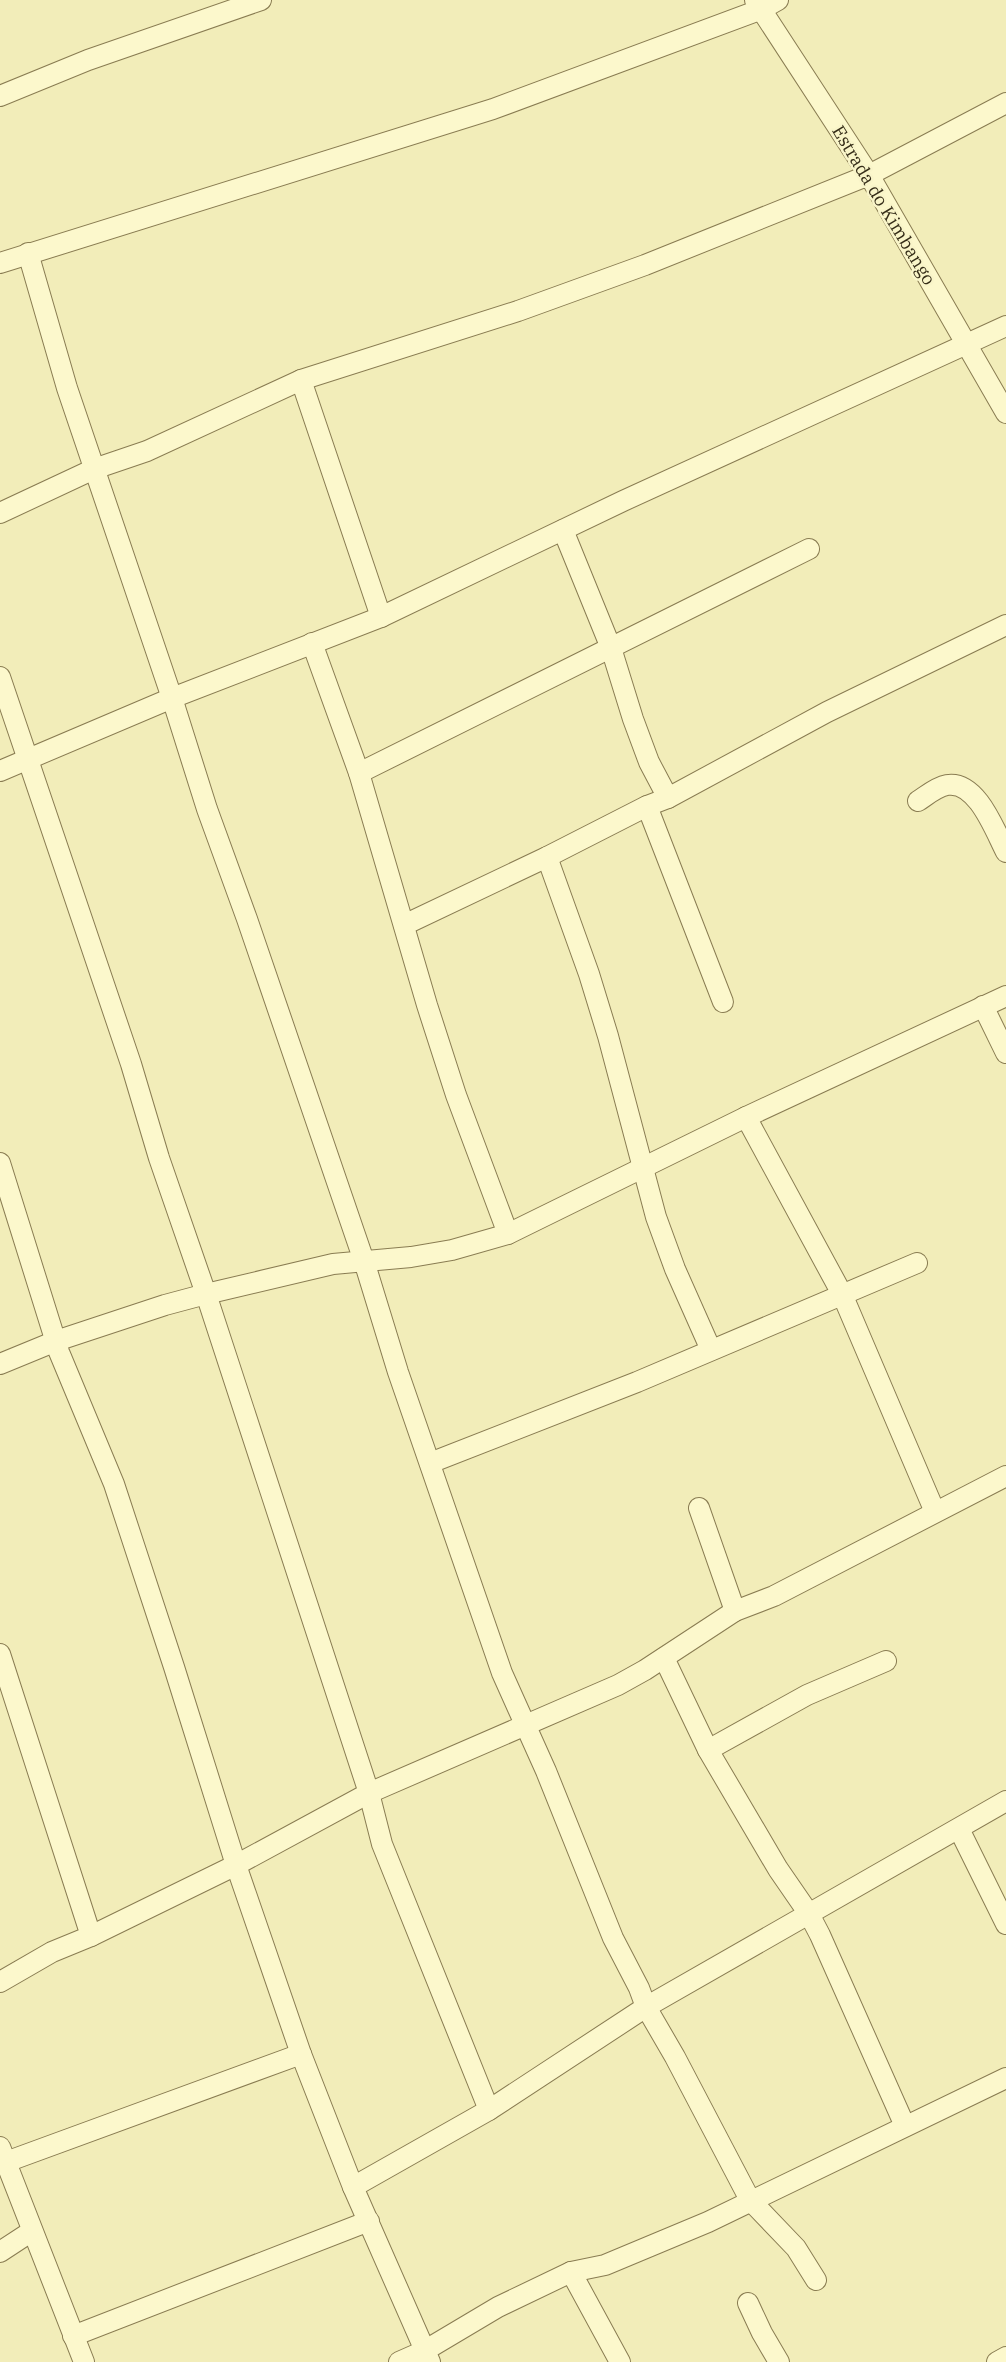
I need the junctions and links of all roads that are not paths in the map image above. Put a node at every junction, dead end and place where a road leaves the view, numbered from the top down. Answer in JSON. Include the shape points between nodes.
{"nodes":[{"id":1,"x":261,"y":0,"type":"edge"},
{"id":2,"x":765,"y":3,"type":"edge"},
{"id":3,"x":0,"y":96,"type":"edge"},
{"id":4,"x":1006,"y":103,"type":"edge"},
{"id":5,"x":869,"y":176,"type":"junction"},
{"id":6,"x":28,"y":253,"type":"junction"},
{"id":7,"x":0,"y":263,"type":"edge"},
{"id":8,"x":1006,"y":327,"type":"edge"},
{"id":9,"x":966,"y":345,"type":"junction"},
{"id":10,"x":301,"y":380,"type":"junction"},
{"id":11,"x":1006,"y":413,"type":"edge"},
{"id":12,"x":94,"y":469,"type":"junction"},
{"id":13,"x":0,"y":513,"type":"edge"},
{"id":14,"x":563,"y":530,"type":"junction"},
{"id":15,"x":809,"y":549,"type":"dead end"},
{"id":16,"x":381,"y":617,"type":"junction"},
{"id":17,"x":1006,"y":625,"type":"edge"},
{"id":18,"x":312,"y":643,"type":"junction"},
{"id":19,"x":611,"y":648,"type":"junction"},
{"id":20,"x":0,"y":677,"type":"edge"},
{"id":21,"x":172,"y":698,"type":"junction"},
{"id":22,"x":28,"y":759,"type":"junction"},
{"id":23,"x":0,"y":771,"type":"edge"},
{"id":24,"x":359,"y":773,"type":"junction"},
{"id":25,"x":668,"y":798,"type":"junction"},
{"id":26,"x":918,"y":801,"type":"dead end"},
{"id":27,"x":647,"y":806,"type":"junction"},
{"id":28,"x":1006,"y":852,"type":"edge"},
{"id":29,"x":547,"y":857,"type":"junction"},
{"id":30,"x":404,"y":925,"type":"junction"},
{"id":31,"x":1006,"y":996,"type":"edge"},
{"id":32,"x":723,"y":1002,"type":"dead end"},
{"id":33,"x":983,"y":1006,"type":"junction"},
{"id":34,"x":1006,"y":1053,"type":"edge"},
{"id":35,"x":746,"y":1117,"type":"junction"},
{"id":36,"x":0,"y":1163,"type":"edge"},
{"id":37,"x":644,"y":1168,"type":"junction"},
{"id":38,"x":508,"y":1234,"type":"junction"},
{"id":39,"x":364,"y":1260,"type":"junction"},
{"id":40,"x":917,"y":1263,"type":"dead end"},
{"id":41,"x":206,"y":1294,"type":"junction"},
{"id":42,"x":842,"y":1294,"type":"junction"},
{"id":43,"x":56,"y":1341,"type":"junction"},
{"id":44,"x":711,"y":1350,"type":"junction"},
{"id":45,"x":0,"y":1364,"type":"edge"},
{"id":46,"x":430,"y":1463,"type":"junction"},
{"id":47,"x":1006,"y":1476,"type":"edge"},
{"id":48,"x":699,"y":1508,"type":"dead end"},
{"id":49,"x":936,"y":1512,"type":"junction"},
{"id":50,"x":735,"y":1611,"type":"junction"},
{"id":51,"x":0,"y":1654,"type":"edge"},
{"id":52,"x":664,"y":1658,"type":"junction"},
{"id":53,"x":886,"y":1661,"type":"dead end"},
{"id":54,"x":525,"y":1724,"type":"junction"},
{"id":55,"x":708,"y":1750,"type":"junction"},
{"id":56,"x":369,"y":1793,"type":"junction"},
{"id":57,"x":1006,"y":1801,"type":"edge"},
{"id":58,"x":959,"y":1828,"type":"junction"},
{"id":59,"x":236,"y":1865,"type":"junction"},
{"id":60,"x":809,"y":1914,"type":"junction"},
{"id":61,"x":1006,"y":1924,"type":"edge"},
{"id":62,"x":91,"y":1936,"type":"junction"},
{"id":63,"x":0,"y":1982,"type":"edge"},
{"id":64,"x":646,"y":2007,"type":"junction"},
{"id":65,"x":301,"y":2054,"type":"junction"},
{"id":66,"x":1006,"y":2078,"type":"edge"},
{"id":67,"x":489,"y":2110,"type":"junction"},
{"id":68,"x":905,"y":2126,"type":"junction"},
{"id":69,"x":3,"y":2154,"type":"edge"},
{"id":70,"x":353,"y":2187,"type":"junction"},
{"id":71,"x":750,"y":2200,"type":"junction"},
{"id":72,"x":369,"y":2221,"type":"junction"},
{"id":73,"x":32,"y":2231,"type":"junction"},
{"id":74,"x":0,"y":2252,"type":"edge"},
{"id":75,"x":571,"y":2272,"type":"junction"},
{"id":76,"x":816,"y":2280,"type":"dead end"},
{"id":77,"x":748,"y":2303,"type":"dead end"},
{"id":78,"x":73,"y":2336,"type":"junction"},
{"id":79,"x":427,"y":2356,"type":"edge"},
{"id":80,"x":1006,"y":2357,"type":"edge"},
{"id":81,"x":84,"y":2362,"type":"edge"},
{"id":82,"x":399,"y":2362,"type":"edge"},
{"id":83,"x":620,"y":2362,"type":"edge"},
{"id":84,"x":779,"y":2362,"type":"edge"},
{"id":85,"x":997,"y":2362,"type":"edge"}],
"edges":[{"from":1,"to":3,"type":"street","via":[[88,60]]},
{"from":2,"to":5,"type":"street","name":"Estrada do Kimbango"},
{"from":2,"to":6,"type":"street","via":[[493,109]]},
{"from":4,"to":5,"type":"street"},
{"from":5,"to":9,"type":"street","name":"Estrada do Kimbango"},
{"from":5,"to":10,"type":"street","via":[[528,308]]},
{"from":6,"to":7,"type":"street"},
{"from":6,"to":12,"type":"street"},
{"from":8,"to":9,"type":"street"},
{"from":9,"to":11,"type":"street","name":"Estrada do Kimbango"},
{"from":9,"to":14,"type":"street"},
{"from":10,"to":12,"type":"street","via":[[147,451]]},
{"from":10,"to":16,"type":"street"},
{"from":12,"to":13,"type":"street"},
{"from":12,"to":21,"type":"street"},
{"from":14,"to":16,"type":"street"},
{"from":14,"to":19,"type":"street"},
{"from":15,"to":19,"type":"street"},
{"from":16,"to":18,"type":"street"},
{"from":17,"to":25,"type":"street","via":[[827,712]]},
{"from":18,"to":21,"type":"street"},
{"from":18,"to":24,"type":"street"},
{"from":19,"to":24,"type":"street"},
{"from":19,"to":25,"type":"street","via":[[649,762]]},
{"from":20,"to":22,"type":"street"},
{"from":21,"to":22,"type":"street"},
{"from":21,"to":39,"type":"street"},
{"from":22,"to":23,"type":"street"},
{"from":22,"to":41,"type":"street"},
{"from":24,"to":30,"type":"street"},
{"from":25,"to":27,"type":"street"},
{"from":26,"to":28,"type":"street","via":[[947,785],[965,789],[981,804]]},
{"from":27,"to":29,"type":"street"},
{"from":27,"to":32,"type":"street"},
{"from":29,"to":30,"type":"street"},
{"from":29,"to":37,"type":"street","via":[[589,974]]},
{"from":30,"to":38,"type":"street","via":[[456,1095]]},
{"from":31,"to":33,"type":"street"},
{"from":33,"to":34,"type":"street"},
{"from":33,"to":35,"type":"street"},
{"from":35,"to":37,"type":"street"},
{"from":35,"to":42,"type":"street"},
{"from":36,"to":43,"type":"street"},
{"from":37,"to":38,"type":"street"},
{"from":37,"to":44,"type":"street","via":[[671,1259]]},
{"from":38,"to":39,"type":"street","via":[[452,1250]]},
{"from":39,"to":41,"type":"street","via":[[302,1270]]},
{"from":39,"to":46,"type":"street"},
{"from":40,"to":42,"type":"street"},
{"from":41,"to":43,"type":"street"},
{"from":41,"to":56,"type":"street"},
{"from":42,"to":44,"type":"street"},
{"from":42,"to":49,"type":"street"},
{"from":43,"to":45,"type":"street"},
{"from":43,"to":59,"type":"street","via":[[114,1484]]},
{"from":44,"to":46,"type":"street"},
{"from":46,"to":54,"type":"street","via":[[502,1673]]},
{"from":47,"to":49,"type":"street"},
{"from":48,"to":50,"type":"street"},
{"from":49,"to":50,"type":"street","via":[[774,1596]]},
{"from":50,"to":52,"type":"street"},
{"from":51,"to":62,"type":"street"},
{"from":52,"to":54,"type":"street","via":[[618,1685]]},
{"from":52,"to":55,"type":"street"},
{"from":53,"to":55,"type":"street","via":[[807,1695]]},
{"from":54,"to":56,"type":"street"},
{"from":54,"to":64,"type":"street","via":[[613,1938]]},
{"from":55,"to":60,"type":"street"},
{"from":56,"to":59,"type":"street"},
{"from":56,"to":67,"type":"street","via":[[382,1844]]},
{"from":57,"to":58,"type":"street"},
{"from":58,"to":60,"type":"street"},
{"from":58,"to":61,"type":"street"},
{"from":59,"to":62,"type":"street"},
{"from":59,"to":65,"type":"street"},
{"from":60,"to":64,"type":"street"},
{"from":60,"to":68,"type":"street"},
{"from":62,"to":63,"type":"street","via":[[52,1952]]},
{"from":64,"to":67,"type":"street"},
{"from":64,"to":71,"type":"street"},
{"from":65,"to":69,"type":"street"},
{"from":65,"to":70,"type":"street"},
{"from":66,"to":68,"type":"street"},
{"from":67,"to":70,"type":"street"},
{"from":68,"to":71,"type":"street"},
{"from":69,"to":73,"type":"street"},
{"from":70,"to":72,"type":"street"},
{"from":71,"to":75,"type":"street","via":[[605,2265]]},
{"from":71,"to":76,"type":"street","via":[[796,2248]]},
{"from":72,"to":78,"type":"street"},
{"from":72,"to":79,"type":"street"},
{"from":73,"to":74,"type":"street"},
{"from":73,"to":78,"type":"street"},
{"from":75,"to":79,"type":"street","via":[[498,2307]]},
{"from":75,"to":83,"type":"street"},
{"from":77,"to":84,"type":"street"},
{"from":78,"to":81,"type":"street"},
{"from":79,"to":82,"type":"street"},
{"from":80,"to":85,"type":"street"}]}
